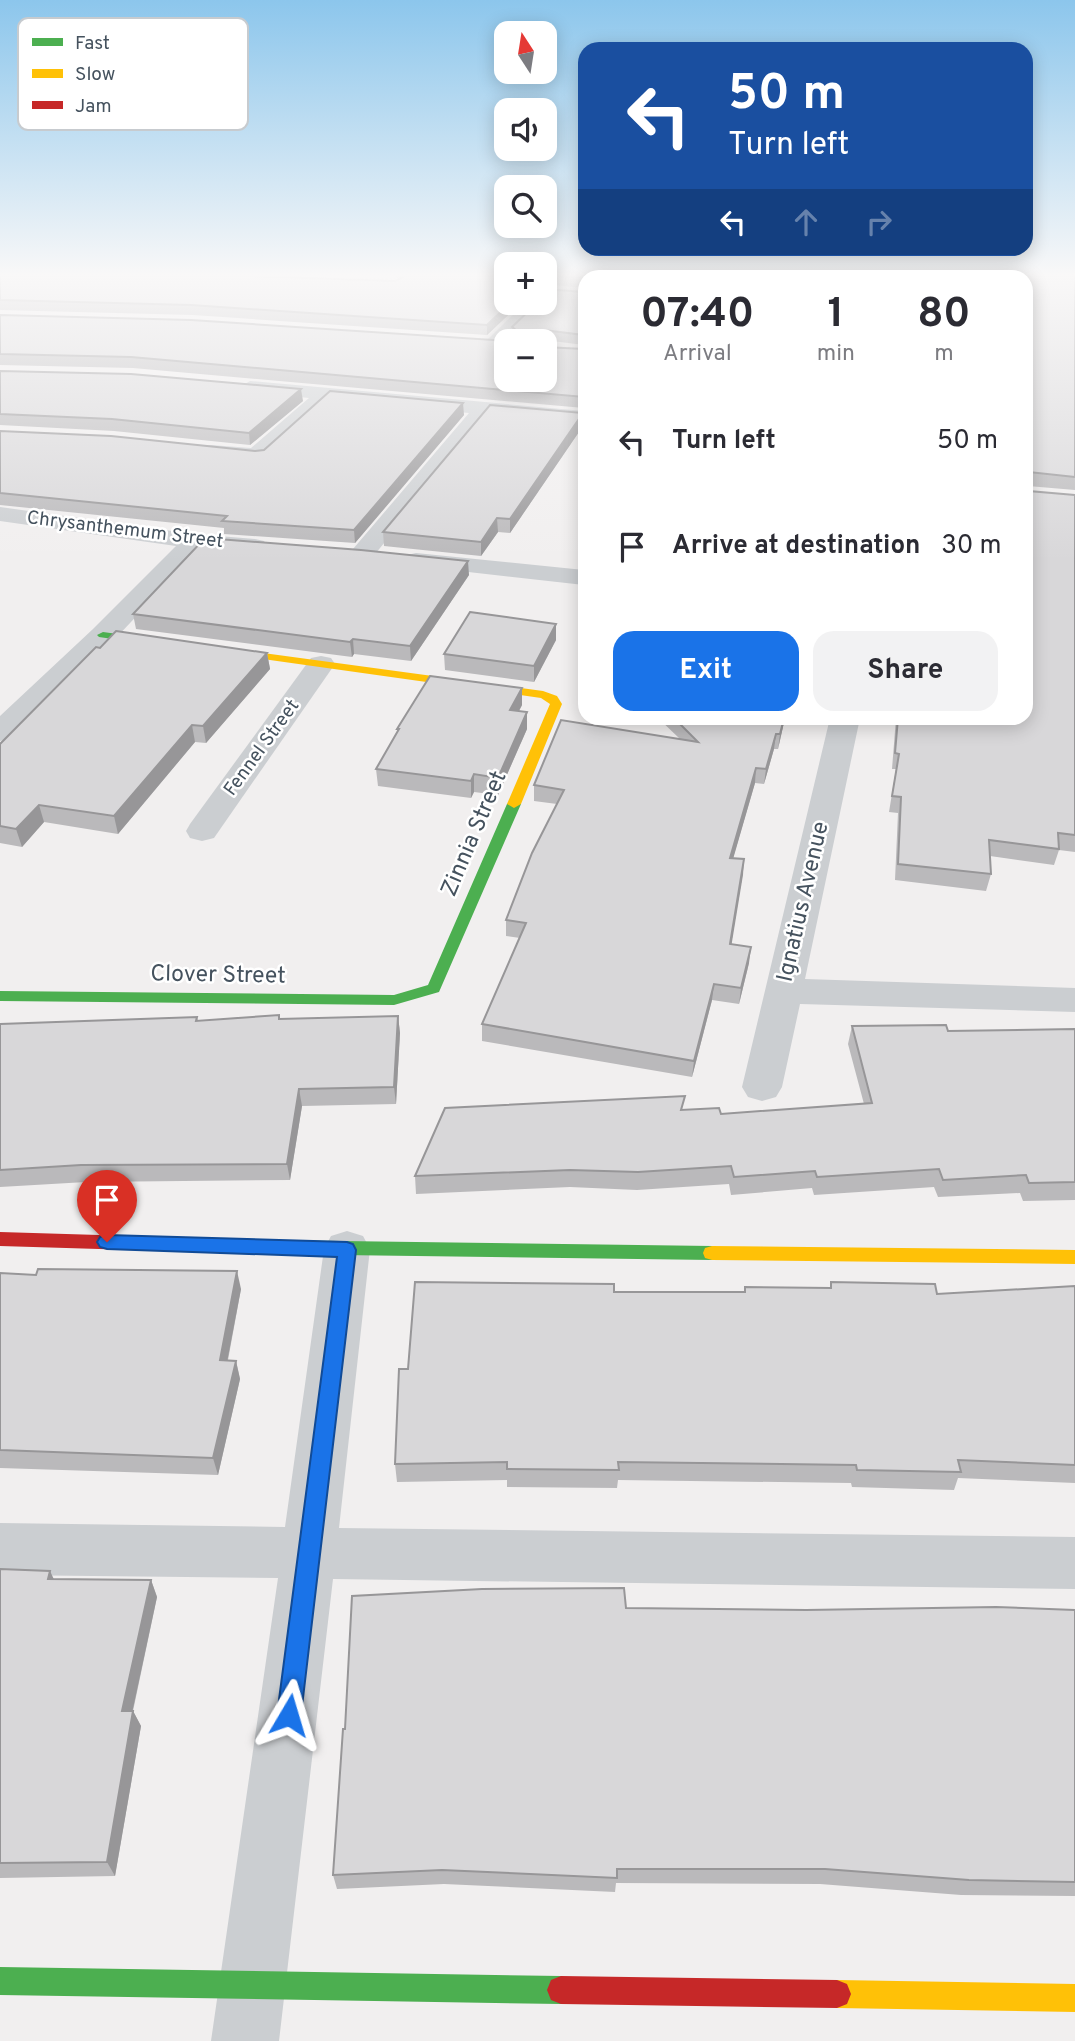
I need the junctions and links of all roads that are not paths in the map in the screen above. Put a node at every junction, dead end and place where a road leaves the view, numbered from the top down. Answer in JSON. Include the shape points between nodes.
{"nodes":[{"id":1,"x":230,"y":385,"type":"edge"},
{"id":2,"x":327,"y":393,"type":"junction"},
{"id":3,"x":484,"y":408,"type":"junction"},
{"id":4,"x":578,"y":416,"type":"edge"},
{"id":5,"x":192,"y":448,"type":"edge"},
{"id":6,"x":0,"y":514,"type":"edge"},
{"id":7,"x":194,"y":541,"type":"junction"},
{"id":8,"x":272,"y":547,"type":"edge"},
{"id":9,"x":337,"y":552,"type":"edge"},
{"id":10,"x":362,"y":554,"type":"junction"},
{"id":11,"x":578,"y":577,"type":"edge"},
{"id":12,"x":103,"y":635,"type":"junction"},
{"id":13,"x":171,"y":644,"type":"edge"},
{"id":14,"x":198,"y":648,"type":"edge"},
{"id":15,"x":321,"y":664,"type":"junction"},
{"id":16,"x":843,"y":725,"type":"edge"},
{"id":17,"x":0,"y":732,"type":"edge"},
{"id":18,"x":202,"y":831,"type":"dead end"},
{"id":19,"x":434,"y":988,"type":"joint"},
{"id":20,"x":783,"y":991,"type":"junction"},
{"id":21,"x":0,"y":996,"type":"edge"},
{"id":22,"x":1075,"y":999,"type":"edge"},
{"id":23,"x":762,"y":1087,"type":"dead end"},
{"id":24,"x":0,"y":1239,"type":"edge"},
{"id":25,"x":347,"y":1250,"type":"junction"},
{"id":26,"x":1075,"y":1257,"type":"edge"},
{"id":27,"x":0,"y":1549,"type":"edge"},
{"id":28,"x":310,"y":1553,"type":"junction"},
{"id":29,"x":1075,"y":1563,"type":"edge"},
{"id":30,"x":0,"y":1981,"type":"edge"},
{"id":31,"x":254,"y":1985,"type":"junction"},
{"id":32,"x":1075,"y":1998,"type":"edge"},
{"id":33,"x":245,"y":2041,"type":"edge"}],
"edges":[{"from":1,"to":2,"type":"street"},
{"from":2,"to":3,"type":"street"},
{"from":2,"to":5,"type":"street","via":[[256,455]]},
{"from":3,"to":4,"type":"street"},
{"from":3,"to":10,"type":"street"},
{"from":6,"to":7,"type":"street","name":"Chrysanthemum Street"},
{"from":7,"to":8,"type":"street","name":"Chrysanthemum Street"},
{"from":7,"to":12,"type":"street"},
{"from":9,"to":10,"type":"street"},
{"from":10,"to":11,"type":"street"},
{"from":12,"to":13,"type":"street"},
{"from":12,"to":17,"type":"street"},
{"from":14,"to":15,"type":"street"},
{"from":15,"to":18,"type":"street","name":"Fennel Street"},
{"from":15,"to":19,"type":"street","name":"Zinnia Street","via":[[543,695],[556,704]]},
{"from":16,"to":20,"type":"street","name":"Ignatius Avenue"},
{"from":19,"to":21,"type":"street","name":"Clover Street","via":[[394,1000]]},
{"from":20,"to":22,"type":"street"},
{"from":20,"to":23,"type":"street","name":"Ignatius Avenue"},
{"from":24,"to":25,"type":"street"},
{"from":25,"to":26,"type":"street"},
{"from":25,"to":28,"type":"street"},
{"from":27,"to":28,"type":"street"},
{"from":28,"to":29,"type":"street"},
{"from":28,"to":31,"type":"street"},
{"from":30,"to":31,"type":"street"},
{"from":31,"to":32,"type":"street"},
{"from":31,"to":33,"type":"street"}]}
